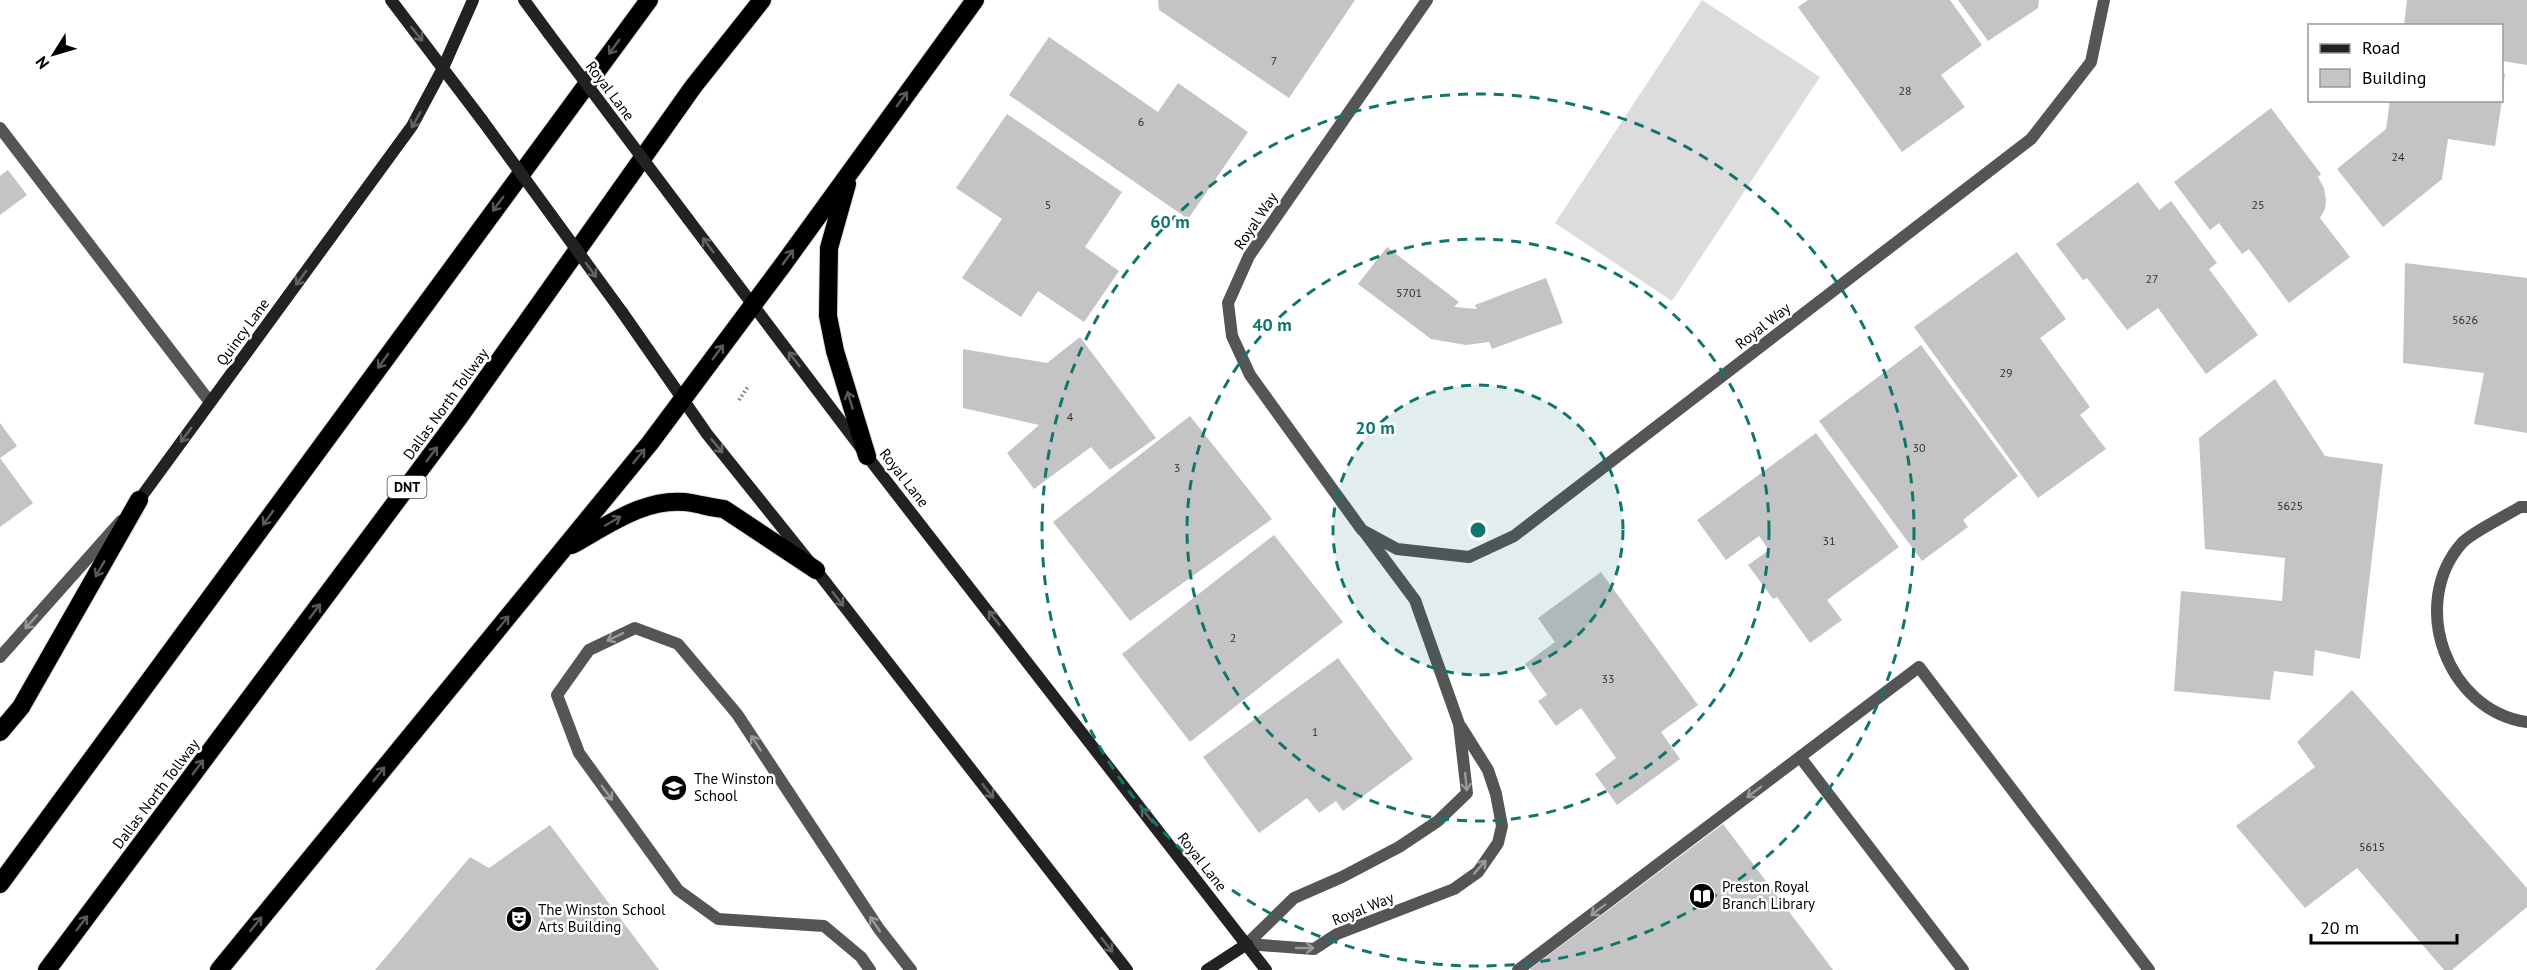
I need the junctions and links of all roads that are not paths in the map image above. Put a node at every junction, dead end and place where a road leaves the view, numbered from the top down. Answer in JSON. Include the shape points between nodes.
{"nodes":[{"id":1,"x":391,"y":0,"type":"edge"},
{"id":2,"x":472,"y":0,"type":"edge"},
{"id":3,"x":524,"y":0,"type":"edge"},
{"id":4,"x":649,"y":0,"type":"edge"},
{"id":5,"x":762,"y":0,"type":"edge"},
{"id":6,"x":975,"y":0,"type":"edge"},
{"id":7,"x":1427,"y":0,"type":"edge"},
{"id":8,"x":2104,"y":0,"type":"edge"},
{"id":9,"x":443,"y":68,"type":"junction"},
{"id":10,"x":0,"y":128,"type":"edge"},
{"id":11,"x":851,"y":170,"type":"junction"},
{"id":12,"x":754,"y":305,"type":"junction"},
{"id":13,"x":683,"y":399,"type":"junction"},
{"id":14,"x":210,"y":402,"type":"junction"},
{"id":15,"x":867,"y":456,"type":"junction"},
{"id":16,"x":139,"y":500,"type":"junction"},
{"id":17,"x":2527,"y":507,"type":"edge"},
{"id":18,"x":1362,"y":530,"type":"junction"},
{"id":19,"x":562,"y":551,"type":"junction"},
{"id":20,"x":816,"y":570,"type":"junction"},
{"id":21,"x":0,"y":657,"type":"edge"},
{"id":22,"x":2527,"y":722,"type":"edge"},
{"id":23,"x":1459,"y":724,"type":"junction"},
{"id":24,"x":0,"y":732,"type":"edge"},
{"id":25,"x":1800,"y":757,"type":"junction"},
{"id":26,"x":0,"y":884,"type":"edge"},
{"id":27,"x":1247,"y":944,"type":"junction"},
{"id":28,"x":47,"y":970,"type":"edge"},
{"id":29,"x":219,"y":970,"type":"edge"},
{"id":30,"x":870,"y":970,"type":"edge"},
{"id":31,"x":911,"y":970,"type":"edge"},
{"id":32,"x":1127,"y":970,"type":"edge"},
{"id":33,"x":1206,"y":970,"type":"edge"},
{"id":34,"x":1266,"y":970,"type":"edge"},
{"id":35,"x":1518,"y":970,"type":"edge"},
{"id":36,"x":1963,"y":970,"type":"edge"},
{"id":37,"x":2149,"y":970,"type":"edge"}],
"edges":[{"from":1,"to":9,"type":"main road","one_way":true},
{"from":2,"to":9,"type":"main road","name":"Quincy Lane"},
{"from":12,"to":3,"type":"main road","name":"Royal Lane","one_way":true,"bridge":true},
{"from":4,"to":26,"type":"highway","one_way":true},
{"from":28,"to":5,"type":"highway","name":"Dallas North Tollway","number":"DNT","one_way":true,"via":[[460,416],[693,87]]},
{"from":11,"to":6,"type":"highway","one_way":true},
{"from":7,"to":18,"type":"street","name":"Royal Way","via":[[1249,256],[1228,303],[1232,336],[1250,375]]},
{"from":8,"to":18,"type":"street","name":"Royal Way","via":[[2091,62],[2031,138],[1514,536],[1469,556],[1397,549]]},
{"from":9,"to":13,"type":"main road","one_way":true,"bridge":true},
{"from":9,"to":14,"type":"main road","name":"Quincy Lane","one_way":true,"via":[[412,126]]},
{"from":10,"to":14,"type":"street"},
{"from":12,"to":11,"type":"highway","one_way":true},
{"from":15,"to":11,"type":"highway","one_way":true,"via":[[828,316],[829,248]]},
{"from":13,"to":12,"type":"highway","one_way":true},
{"from":15,"to":12,"type":"main road","name":"Royal Lane","one_way":true},
{"from":19,"to":13,"type":"highway","one_way":true},
{"from":13,"to":20,"type":"main road","one_way":true},
{"from":14,"to":16,"type":"main road","name":"Quincy Lane","one_way":true},
{"from":27,"to":15,"type":"main road","name":"Royal Lane","one_way":true},
{"from":16,"to":21,"type":"street","name":"Quincy Lane","one_way":true},
{"from":16,"to":24,"type":"highway","one_way":true,"via":[[21,707]]},
{"from":17,"to":22,"type":"street","via":[[2520,507],[2463,543],[2445,572],[2438,593],[2436,621],[2446,656],[2463,686],[2484,707]]},
{"from":18,"to":23,"type":"street","name":"Royal Way","via":[[1415,600]]},
{"from":19,"to":20,"type":"highway","one_way":true,"via":[[631,511],[668,502],[692,503],[724,509]]},
{"from":29,"to":19,"type":"highway","one_way":true},
{"from":20,"to":32,"type":"main road","one_way":true},
{"from":23,"to":27,"type":"street","name":"Royal Way","one_way":true,"via":[[1467,793],[1438,821],[1399,847],[1294,898]]},
{"from":27,"to":23,"type":"street","name":"Royal Way","one_way":true,"via":[[1314,949],[1337,934],[1454,889],[1478,872],[1498,843],[1502,826],[1488,770]]},
{"from":25,"to":35,"type":"street","one_way":true},
{"from":25,"to":36,"type":"street"},
{"from":25,"to":37,"type":"street","via":[[1919,667]]},
{"from":27,"to":33,"type":"main road"},
{"from":27,"to":34,"type":"main road","name":"Royal Lane"},
{"from":31,"to":30,"type":"street","one_way":true,"via":[[879,929],[736,714],[678,644],[634,628],[589,650],[557,695],[560,705],[579,753],[678,891],[718,919],[824,926],[861,957]]}]}
